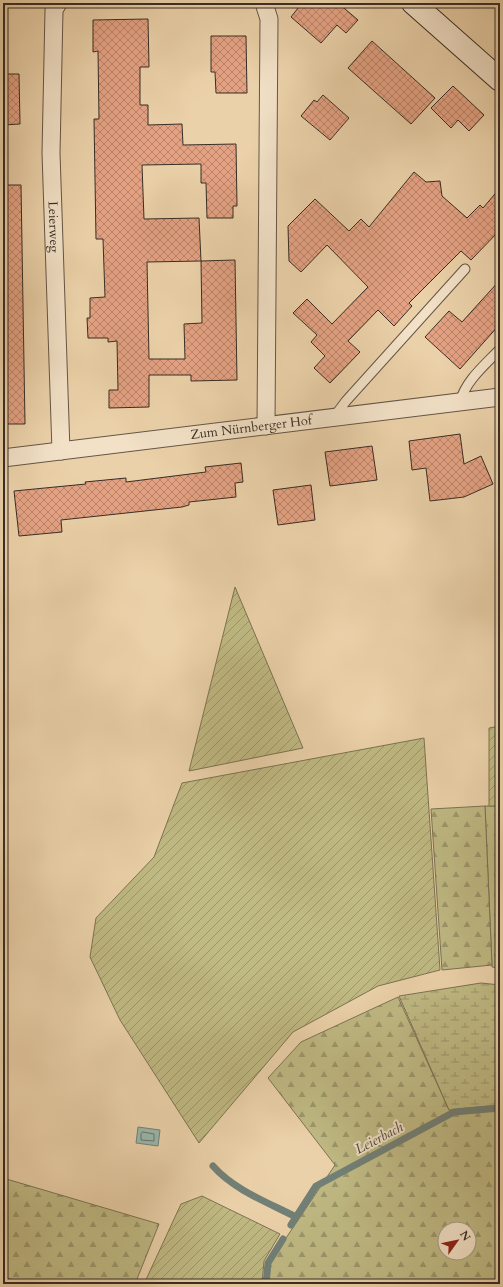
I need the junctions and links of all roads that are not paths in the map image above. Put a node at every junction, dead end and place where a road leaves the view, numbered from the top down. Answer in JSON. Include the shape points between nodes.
{"nodes":[{"id":1,"x":58,"y":3,"type":"edge"},
{"id":2,"x":264,"y":3,"type":"edge"},
{"id":3,"x":413,"y":3,"type":"edge"},
{"id":4,"x":500,"y":80,"type":"edge"},
{"id":5,"x":465,"y":269,"type":"dead end"},
{"id":6,"x":500,"y":349,"type":"edge"},
{"id":7,"x":500,"y":397,"type":"edge"},
{"id":8,"x":460,"y":402,"type":"junction"},
{"id":9,"x":334,"y":418,"type":"junction"},
{"id":10,"x":266,"y":426,"type":"junction"},
{"id":11,"x":61,"y":451,"type":"junction"},
{"id":12,"x":3,"y":458,"type":"edge"}],
"edges":[{"from":1,"to":11,"type":"street","name":"Leierweg","via":[[54,10],[51,153]]},
{"from":2,"to":10,"type":"street","via":[[269,19]]},
{"from":3,"to":4,"type":"main road"},
{"from":5,"to":9,"type":"lane","via":[[346,401]]},
{"from":6,"to":8,"type":"lane","via":[[469,381]]},
{"from":7,"to":8,"type":"street","name":"Zum Nürnberger Hof"},
{"from":8,"to":9,"type":"street","name":"Zum Nürnberger Hof"},
{"from":9,"to":10,"type":"street","name":"Zum Nürnberger Hof"},
{"from":10,"to":11,"type":"street","name":"Zum Nürnberger Hof"},
{"from":11,"to":12,"type":"street","name":"Zum Nürnberger Hof"}]}
